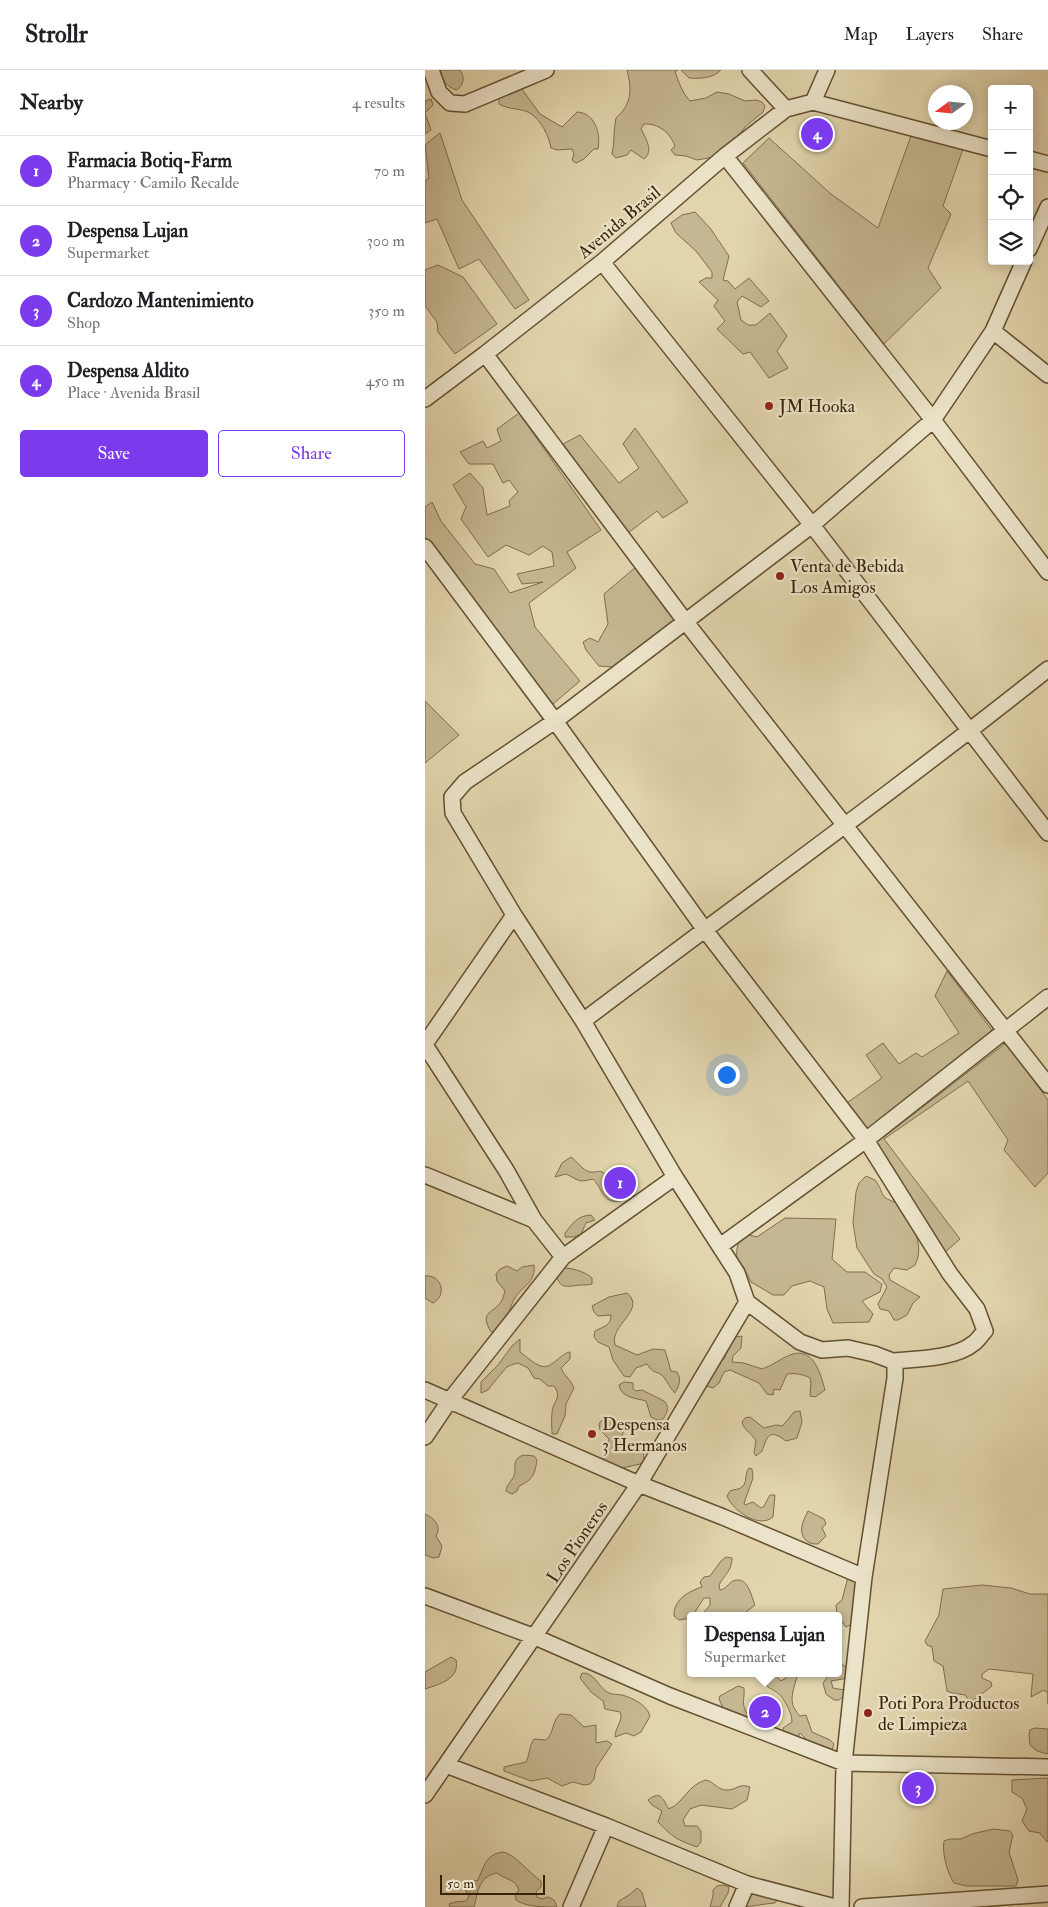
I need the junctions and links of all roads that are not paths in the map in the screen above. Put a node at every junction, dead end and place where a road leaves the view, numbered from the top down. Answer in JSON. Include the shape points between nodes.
{"nodes":[{"id":1,"x":431,"y":70,"type":"edge"},
{"id":2,"x":546,"y":70,"type":"edge"},
{"id":3,"x":750,"y":70,"type":"edge"},
{"id":4,"x":827,"y":70,"type":"edge"},
{"id":5,"x":813,"y":102,"type":"junction"},
{"id":6,"x":786,"y":109,"type":"junction"},
{"id":7,"x":988,"y":148,"type":"edge"},
{"id":8,"x":725,"y":156,"type":"junction"},
{"id":9,"x":1033,"y":160,"type":"edge"},
{"id":10,"x":1048,"y":164,"type":"edge"},
{"id":11,"x":1048,"y":207,"type":"edge"},
{"id":12,"x":1033,"y":240,"type":"edge"},
{"id":13,"x":602,"y":262,"type":"junction"},
{"id":14,"x":1022,"y":265,"type":"edge"},
{"id":15,"x":993,"y":331,"type":"junction"},
{"id":16,"x":485,"y":354,"type":"junction"},
{"id":17,"x":1048,"y":375,"type":"edge"},
{"id":18,"x":425,"y":399,"type":"edge"},
{"id":19,"x":933,"y":420,"type":"junction"},
{"id":20,"x":811,"y":525,"type":"junction"},
{"id":21,"x":425,"y":547,"type":"edge"},
{"id":22,"x":1048,"y":572,"type":"edge"},
{"id":23,"x":685,"y":621,"type":"junction"},
{"id":24,"x":1048,"y":669,"type":"edge"},
{"id":25,"x":555,"y":721,"type":"junction"},
{"id":26,"x":970,"y":731,"type":"junction"},
{"id":27,"x":845,"y":826,"type":"junction"},
{"id":28,"x":1048,"y":833,"type":"edge"},
{"id":29,"x":514,"y":915,"type":"junction"},
{"id":30,"x":705,"y":930,"type":"junction"},
{"id":31,"x":1048,"y":997,"type":"edge"},
{"id":32,"x":583,"y":1021,"type":"junction"},
{"id":33,"x":1005,"y":1032,"type":"junction"},
{"id":34,"x":425,"y":1044,"type":"edge"},
{"id":35,"x":1048,"y":1085,"type":"edge"},
{"id":36,"x":866,"y":1140,"type":"junction"},
{"id":37,"x":425,"y":1175,"type":"edge"},
{"id":38,"x":675,"y":1177,"type":"junction"},
{"id":39,"x":533,"y":1220,"type":"junction"},
{"id":40,"x":720,"y":1246,"type":"junction"},
{"id":41,"x":563,"y":1257,"type":"junction"},
{"id":42,"x":747,"y":1302,"type":"junction"},
{"id":43,"x":892,"y":1361,"type":"junction"},
{"id":44,"x":425,"y":1390,"type":"edge"},
{"id":45,"x":450,"y":1400,"type":"junction"},
{"id":46,"x":425,"y":1437,"type":"edge"},
{"id":47,"x":639,"y":1484,"type":"junction"},
{"id":48,"x":864,"y":1577,"type":"junction"},
{"id":49,"x":425,"y":1596,"type":"edge"},
{"id":50,"x":535,"y":1637,"type":"junction"},
{"id":51,"x":843,"y":1763,"type":"junction"},
{"id":52,"x":447,"y":1765,"type":"junction"},
{"id":53,"x":1048,"y":1767,"type":"edge"},
{"id":54,"x":430,"y":1779,"type":"edge"},
{"id":55,"x":425,"y":1795,"type":"edge"},
{"id":56,"x":606,"y":1826,"type":"junction"},
{"id":57,"x":747,"y":1884,"type":"junction"},
{"id":58,"x":1048,"y":1894,"type":"edge"},
{"id":59,"x":571,"y":1907,"type":"edge"},
{"id":60,"x":737,"y":1907,"type":"edge"},
{"id":61,"x":835,"y":1907,"type":"edge"},
{"id":62,"x":841,"y":1907,"type":"edge"},
{"id":63,"x":862,"y":1907,"type":"edge"}],
"edges":[{"from":1,"to":2,"type":"street","via":[[439,92],[450,103],[465,104]]},
{"from":3,"to":6,"type":"street"},
{"from":4,"to":5,"type":"street"},
{"from":5,"to":6,"type":"street","name":"Avenida Brasil"},
{"from":5,"to":7,"type":"street"},
{"from":6,"to":8,"type":"street","name":"Avenida Brasil"},
{"from":8,"to":13,"type":"street","name":"Avenida Brasil"},
{"from":8,"to":19,"type":"street"},
{"from":9,"to":10,"type":"street"},
{"from":11,"to":12,"type":"street"},
{"from":13,"to":16,"type":"street","name":"Avenida Brasil"},
{"from":13,"to":20,"type":"street"},
{"from":14,"to":15,"type":"street"},
{"from":15,"to":17,"type":"street"},
{"from":15,"to":19,"type":"street"},
{"from":16,"to":18,"type":"street","name":"Avenida Brasil"},
{"from":16,"to":23,"type":"street"},
{"from":19,"to":20,"type":"street"},
{"from":19,"to":22,"type":"street"},
{"from":20,"to":23,"type":"street"},
{"from":20,"to":26,"type":"street"},
{"from":21,"to":25,"type":"street"},
{"from":23,"to":25,"type":"street"},
{"from":23,"to":27,"type":"street"},
{"from":24,"to":26,"type":"street"},
{"from":25,"to":29,"type":"street","via":[[465,782],[452,797],[453,813]]},
{"from":25,"to":30,"type":"street"},
{"from":26,"to":27,"type":"street"},
{"from":26,"to":28,"type":"street"},
{"from":27,"to":30,"type":"street"},
{"from":27,"to":33,"type":"street"},
{"from":29,"to":32,"type":"street"},
{"from":29,"to":34,"type":"street"},
{"from":30,"to":32,"type":"street"},
{"from":30,"to":36,"type":"street"},
{"from":31,"to":33,"type":"street"},
{"from":32,"to":38,"type":"street"},
{"from":33,"to":35,"type":"street"},
{"from":33,"to":36,"type":"street"},
{"from":34,"to":39,"type":"street","via":[[506,1170]]},
{"from":36,"to":40,"type":"street"},
{"from":36,"to":43,"type":"street","via":[[951,1274],[977,1309],[985,1331],[961,1351],[931,1358]]},
{"from":37,"to":39,"type":"street"},
{"from":38,"to":40,"type":"street"},
{"from":38,"to":41,"type":"street"},
{"from":39,"to":41,"type":"street"},
{"from":40,"to":42,"type":"street","via":[[737,1273]]},
{"from":41,"to":45,"type":"street"},
{"from":42,"to":43,"type":"street","via":[[800,1342],[822,1350],[848,1348]]},
{"from":42,"to":47,"type":"street","name":"Los Pioneros"},
{"from":43,"to":48,"type":"street","via":[[895,1362],[895,1378]]},
{"from":44,"to":45,"type":"street"},
{"from":45,"to":46,"type":"street"},
{"from":45,"to":47,"type":"street"},
{"from":47,"to":48,"type":"street"},
{"from":47,"to":50,"type":"street","name":"Los Pioneros"},
{"from":48,"to":51,"type":"street"},
{"from":49,"to":50,"type":"street"},
{"from":50,"to":51,"type":"street","via":[[670,1696]]},
{"from":50,"to":52,"type":"street","name":"Los Pioneros"},
{"from":51,"to":53,"type":"street"},
{"from":51,"to":62,"type":"street"},
{"from":52,"to":54,"type":"street","name":"Los Pioneros"},
{"from":52,"to":56,"type":"street"},
{"from":54,"to":55,"type":"street","name":"Los Pioneros"},
{"from":56,"to":57,"type":"street"},
{"from":56,"to":59,"type":"street"},
{"from":57,"to":60,"type":"street"},
{"from":57,"to":61,"type":"street"},
{"from":58,"to":63,"type":"street"}]}
